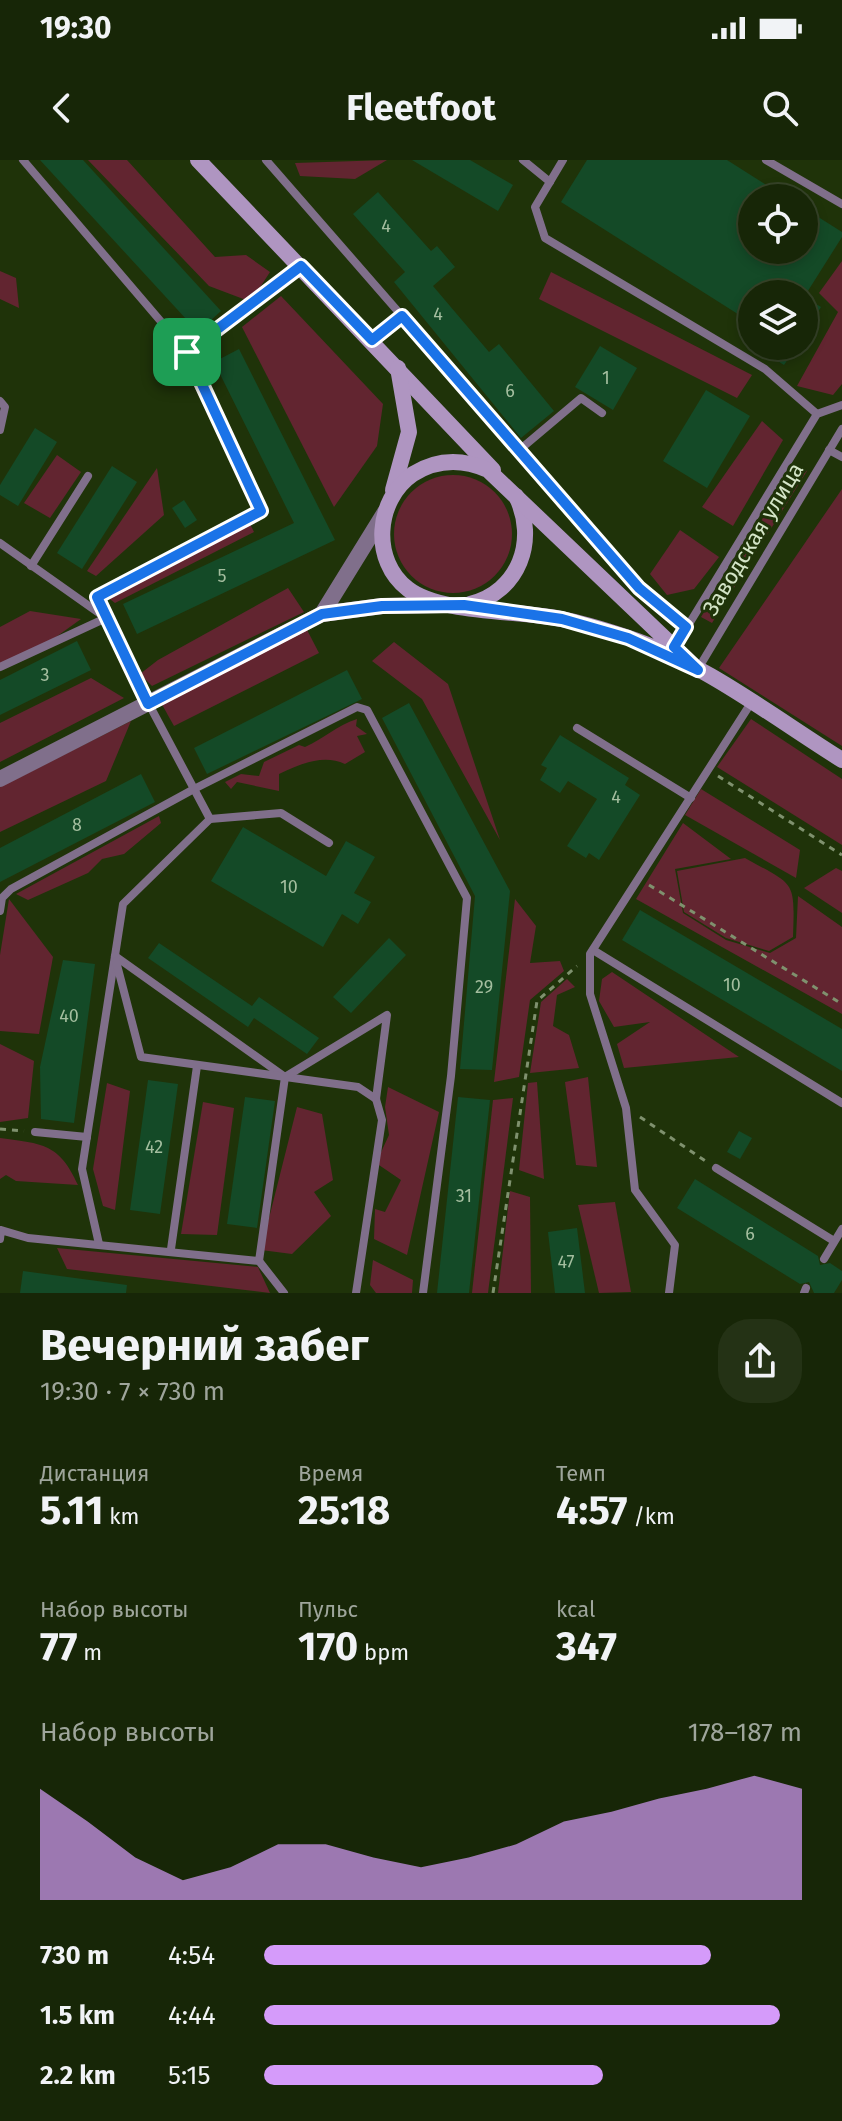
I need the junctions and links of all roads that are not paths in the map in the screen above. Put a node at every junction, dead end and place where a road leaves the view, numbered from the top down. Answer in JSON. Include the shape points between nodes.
{"nodes":[{"id":1,"x":23,"y":160,"type":"edge"},
{"id":2,"x":198,"y":160,"type":"edge"},
{"id":3,"x":266,"y":160,"type":"edge"},
{"id":4,"x":523,"y":160,"type":"edge"},
{"id":5,"x":563,"y":160,"type":"edge"},
{"id":6,"x":766,"y":160,"type":"edge"},
{"id":7,"x":550,"y":182,"type":"junction"},
{"id":8,"x":842,"y":204,"type":"edge"},
{"id":9,"x":301,"y":266,"type":"junction"},
{"id":10,"x":402,"y":316,"type":"junction"},
{"id":11,"x":372,"y":340,"type":"junction"},
{"id":12,"x":187,"y":352,"type":"junction"},
{"id":13,"x":398,"y":367,"type":"junction"},
{"id":14,"x":0,"y":401,"type":"edge"},
{"id":15,"x":842,"y":405,"type":"edge"},
{"id":16,"x":602,"y":413,"type":"dead end"},
{"id":17,"x":817,"y":414,"type":"junction"},
{"id":18,"x":842,"y":429,"type":"edge"},
{"id":19,"x":0,"y":430,"type":"edge"},
{"id":20,"x":829,"y":450,"type":"junction"},
{"id":21,"x":517,"y":452,"type":"junction"},
{"id":22,"x":842,"y":457,"type":"edge"},
{"id":23,"x":88,"y":476,"type":"dead end"},
{"id":24,"x":506,"y":484,"type":"junction"},
{"id":25,"x":387,"y":506,"type":"junction"},
{"id":26,"x":0,"y":543,"type":"edge"},
{"id":27,"x":31,"y":566,"type":"junction"},
{"id":28,"x":441,"y":605,"type":"junction"},
{"id":29,"x":464,"y":605,"type":"junction"},
{"id":30,"x":322,"y":614,"type":"junction"},
{"id":31,"x":106,"y":618,"type":"junction"},
{"id":32,"x":686,"y":627,"type":"junction"},
{"id":33,"x":674,"y":647,"type":"junction"},
{"id":34,"x":0,"y":667,"type":"edge"},
{"id":35,"x":698,"y":670,"type":"junction"},
{"id":36,"x":751,"y":703,"type":"junction"},
{"id":37,"x":148,"y":704,"type":"junction"},
{"id":38,"x":577,"y":728,"type":"dead end"},
{"id":39,"x":842,"y":760,"type":"edge"},
{"id":40,"x":0,"y":779,"type":"edge"},
{"id":41,"x":194,"y":789,"type":"junction"},
{"id":42,"x":691,"y":798,"type":"junction"},
{"id":43,"x":210,"y":819,"type":"junction"},
{"id":44,"x":329,"y":843,"type":"dead end"},
{"id":45,"x":0,"y":911,"type":"edge"},
{"id":46,"x":592,"y":952,"type":"junction"},
{"id":47,"x":115,"y":956,"type":"junction"},
{"id":48,"x":197,"y":1066,"type":"junction"},
{"id":49,"x":285,"y":1077,"type":"junction"},
{"id":50,"x":376,"y":1099,"type":"junction"},
{"id":51,"x":842,"y":1103,"type":"edge"},
{"id":52,"x":35,"y":1132,"type":"road end"},
{"id":53,"x":87,"y":1137,"type":"junction"},
{"id":54,"x":716,"y":1168,"type":"road end"},
{"id":55,"x":842,"y":1229,"type":"edge"},
{"id":56,"x":0,"y":1230,"type":"edge"},
{"id":57,"x":0,"y":1239,"type":"edge"},
{"id":58,"x":834,"y":1241,"type":"junction"},
{"id":59,"x":99,"y":1244,"type":"junction"},
{"id":60,"x":171,"y":1249,"type":"junction"},
{"id":61,"x":824,"y":1259,"type":"dead end"},
{"id":62,"x":259,"y":1261,"type":"junction"},
{"id":63,"x":284,"y":1293,"type":"edge"},
{"id":64,"x":356,"y":1293,"type":"edge"},
{"id":65,"x":423,"y":1293,"type":"edge"},
{"id":66,"x":669,"y":1293,"type":"edge"}],
"edges":[{"from":1,"to":12,"type":"lane"},
{"from":2,"to":9,"type":"main road"},
{"from":3,"to":10,"type":"lane"},
{"from":4,"to":7,"type":"lane"},
{"from":5,"to":7,"type":"lane"},
{"from":6,"to":8,"type":"lane"},
{"from":7,"to":17,"type":"lane","via":[[535,207],[545,238],[765,369]]},
{"from":9,"to":11,"type":"main road"},
{"from":9,"to":12,"type":"lane"},
{"from":10,"to":11,"type":"lane"},
{"from":10,"to":21,"type":"lane"},
{"from":11,"to":13,"type":"main road"},
{"from":12,"to":31,"type":"lane","via":[[261,511],[97,597]]},
{"from":13,"to":24,"type":"main road"},
{"from":13,"to":25,"type":"main road","via":[[409,432]]},
{"from":14,"to":19,"type":"lane","via":[[5,407]]},
{"from":15,"to":17,"type":"lane"},
{"from":16,"to":21,"type":"lane","via":[[581,398]]},
{"from":17,"to":32,"type":"lane"},
{"from":18,"to":20,"type":"lane","name":"Заводская улица"},
{"from":20,"to":22,"type":"lane"},
{"from":20,"to":35,"type":"lane","name":"Заводская улица"},
{"from":21,"to":32,"type":"lane","via":[[639,588]]},
{"from":23,"to":27,"type":"lane"},
{"from":24,"to":25,"type":"main road","via":[[475,464],[447,462],[420,470]]},
{"from":24,"to":29,"type":"main road","via":[[525,522],[520,564],[503,587]]},
{"from":24,"to":33,"type":"main road"},
{"from":25,"to":28,"type":"main road","via":[[381,532],[392,571],[421,599]]},
{"from":25,"to":30,"type":"street"},
{"from":26,"to":27,"type":"lane"},
{"from":27,"to":31,"type":"lane"},
{"from":28,"to":29,"type":"main road"},
{"from":28,"to":30,"type":"street"},
{"from":29,"to":35,"type":"main road","via":[[562,619],[628,638]]},
{"from":30,"to":37,"type":"street"},
{"from":31,"to":34,"type":"lane"},
{"from":31,"to":37,"type":"lane"},
{"from":32,"to":33,"type":"lane"},
{"from":33,"to":35,"type":"main road"},
{"from":35,"to":36,"type":"main road"},
{"from":36,"to":39,"type":"main road"},
{"from":36,"to":42,"type":"lane"},
{"from":37,"to":40,"type":"street"},
{"from":37,"to":41,"type":"lane"},
{"from":38,"to":42,"type":"lane"},
{"from":41,"to":43,"type":"lane"},
{"from":41,"to":45,"type":"lane","via":[[11,889],[2,898]]},
{"from":41,"to":65,"type":"lane","via":[[357,707],[367,710],[467,898]]},
{"from":42,"to":46,"type":"lane"},
{"from":43,"to":44,"type":"lane","via":[[281,813]]},
{"from":43,"to":47,"type":"lane","via":[[123,904]]},
{"from":46,"to":51,"type":"lane"},
{"from":46,"to":66,"type":"lane","via":[[590,994],[626,1108],[635,1190],[675,1245]]},
{"from":47,"to":48,"type":"lane","via":[[141,1057]]},
{"from":47,"to":49,"type":"lane"},
{"from":47,"to":53,"type":"lane"},
{"from":48,"to":49,"type":"lane"},
{"from":48,"to":60,"type":"lane"},
{"from":49,"to":50,"type":"lane","via":[[358,1087]]},
{"from":49,"to":50,"type":"lane","via":[[387,1015]]},
{"from":49,"to":62,"type":"lane"},
{"from":50,"to":64,"type":"lane","via":[[382,1120]]},
{"from":52,"to":53,"type":"lane"},
{"from":53,"to":59,"type":"lane","via":[[82,1169]]},
{"from":54,"to":58,"type":"lane"},
{"from":55,"to":58,"type":"lane"},
{"from":56,"to":57,"type":"lane"},
{"from":56,"to":59,"type":"lane","via":[[28,1238]]},
{"from":58,"to":61,"type":"lane"},
{"from":59,"to":60,"type":"lane"},
{"from":60,"to":62,"type":"lane"},
{"from":62,"to":63,"type":"lane"}]}
